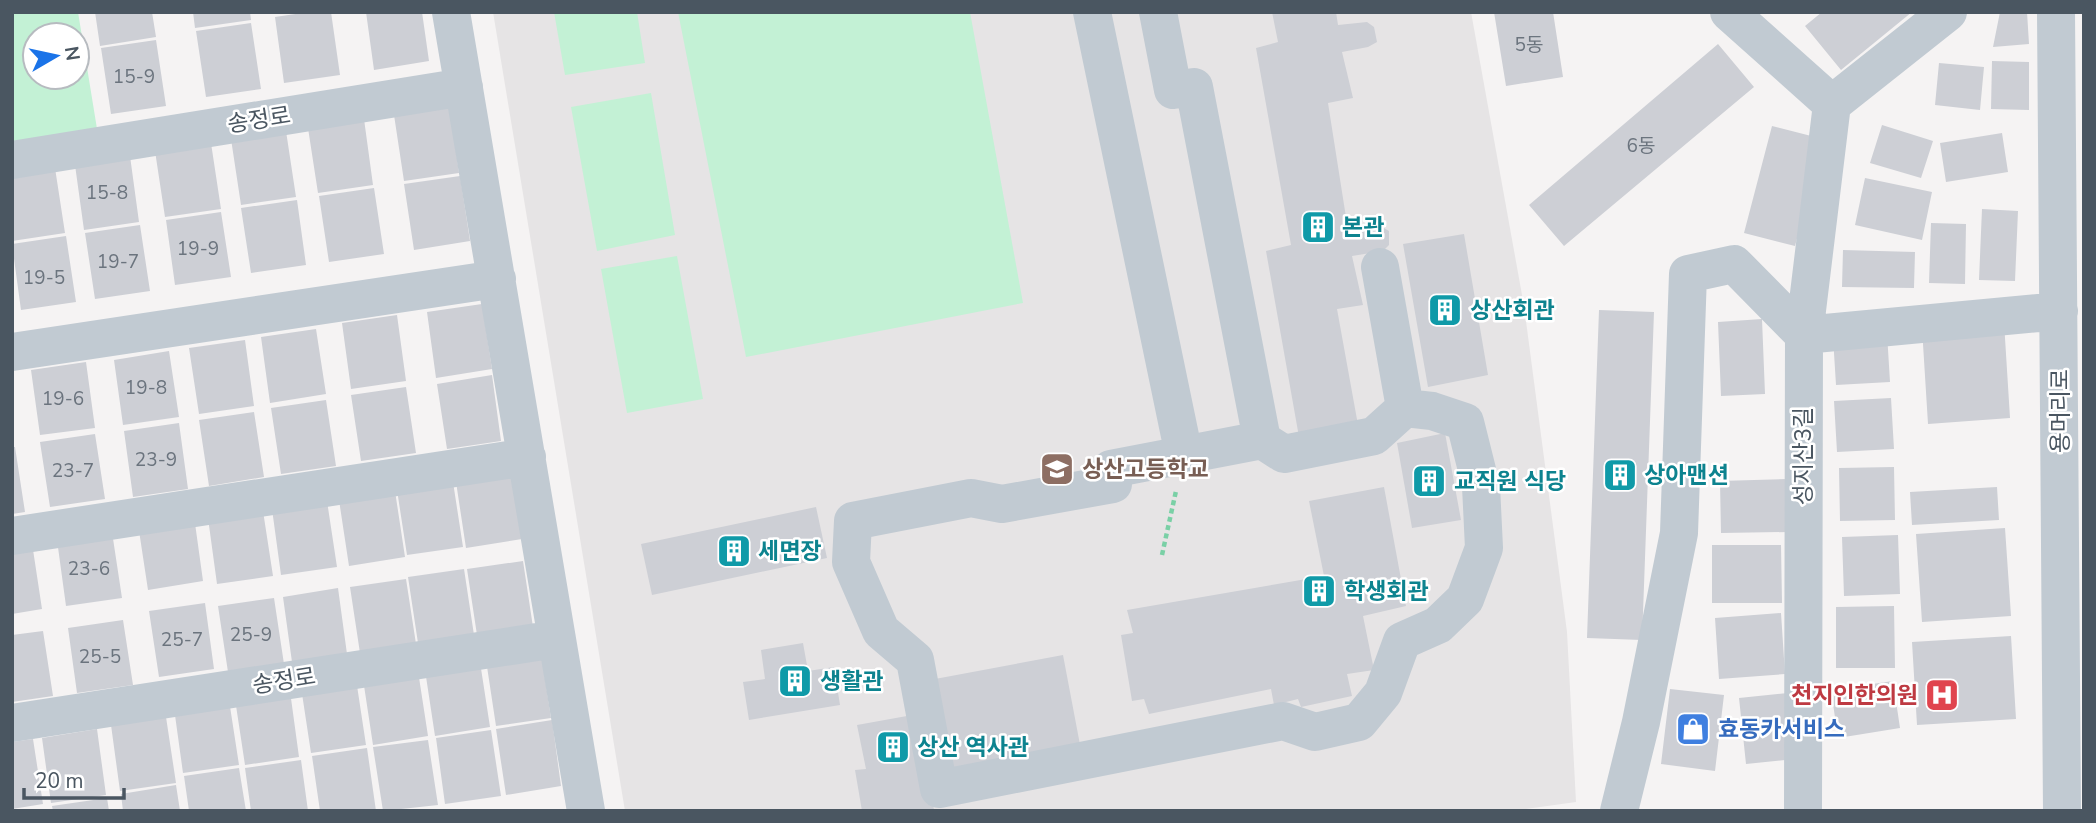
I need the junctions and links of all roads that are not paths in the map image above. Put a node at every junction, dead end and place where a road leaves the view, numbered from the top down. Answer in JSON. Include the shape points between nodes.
{"nodes":[{"id":1,"x":452,"y":12,"type":"edge"},
{"id":2,"x":1092,"y":12,"type":"edge"},
{"id":3,"x":1158,"y":12,"type":"edge"},
{"id":4,"x":1729,"y":12,"type":"edge"},
{"id":5,"x":1948,"y":12,"type":"edge"},
{"id":6,"x":2056,"y":12,"type":"edge"},
{"id":7,"x":464,"y":87,"type":"junction"},
{"id":8,"x":1832,"y":104,"type":"junction"},
{"id":9,"x":12,"y":160,"type":"edge"},
{"id":10,"x":1380,"y":267,"type":"dead end"},
{"id":11,"x":497,"y":279,"type":"junction"},
{"id":12,"x":2059,"y":311,"type":"junction"},
{"id":13,"x":1804,"y":335,"type":"junction"},
{"id":14,"x":12,"y":352,"type":"edge"},
{"id":15,"x":1405,"y":408,"type":"junction"},
{"id":16,"x":1262,"y":440,"type":"junction"},
{"id":17,"x":1177,"y":456,"type":"junction"},
{"id":18,"x":527,"y":457,"type":"junction"},
{"id":19,"x":12,"y":536,"type":"edge"},
{"id":20,"x":556,"y":639,"type":"junction"},
{"id":21,"x":12,"y":723,"type":"edge"},
{"id":22,"x":2061,"y":809,"type":"edge"},
{"id":23,"x":586,"y":811,"type":"edge"},
{"id":24,"x":1619,"y":811,"type":"edge"},
{"id":25,"x":1802,"y":811,"type":"edge"}],
"edges":[{"from":1,"to":7,"type":"street"},
{"from":2,"to":17,"type":"street"},
{"from":3,"to":16,"type":"street","via":[[1173,90],[1194,87]]},
{"from":4,"to":8,"type":"street"},
{"from":5,"to":8,"type":"street"},
{"from":6,"to":12,"type":"street","name":"용머리로"},
{"from":7,"to":9,"type":"street","name":"송정로"},
{"from":7,"to":11,"type":"street"},
{"from":8,"to":13,"type":"street","name":"성지산3길"},
{"from":10,"to":15,"type":"street"},
{"from":11,"to":14,"type":"street"},
{"from":11,"to":18,"type":"street"},
{"from":12,"to":13,"type":"street"},
{"from":12,"to":22,"type":"street","name":"용머리로"},
{"from":13,"to":24,"type":"street","via":[[1734,264],[1688,274],[1679,533]]},
{"from":13,"to":25,"type":"street","name":"성지산3길"},
{"from":15,"to":16,"type":"street","via":[[1374,436],[1284,454]]},
{"from":15,"to":17,"type":"street","via":[[1465,422],[1481,486],[1484,548],[1465,599],[1438,625],[1402,641],[1383,693],[1359,722],[1315,732],[1283,721],[939,789],[915,660],[881,631],[851,562],[853,521],[971,498],[1002,504],[1113,484],[1111,469]]},
{"from":16,"to":17,"type":"street"},
{"from":18,"to":19,"type":"street"},
{"from":18,"to":20,"type":"street"},
{"from":20,"to":21,"type":"street","name":"송정로"},
{"from":20,"to":23,"type":"street"}]}
